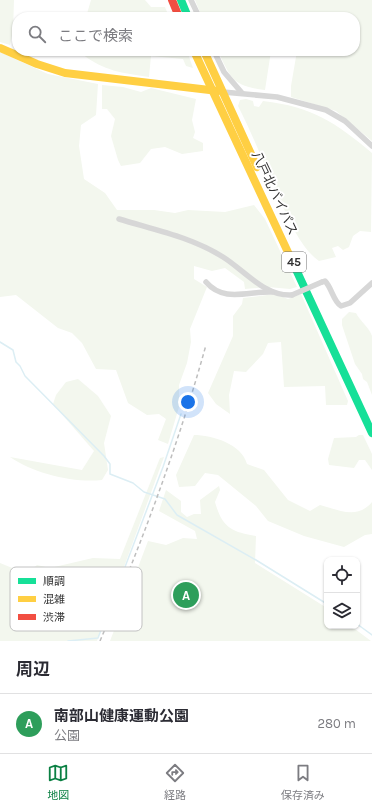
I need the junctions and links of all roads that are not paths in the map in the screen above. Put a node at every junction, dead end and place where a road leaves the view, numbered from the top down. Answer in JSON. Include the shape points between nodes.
{"nodes":[{"id":1,"x":172,"y":0,"type":"edge"},
{"id":2,"x":181,"y":0,"type":"edge"},
{"id":3,"x":191,"y":0,"type":"edge"},
{"id":4,"x":178,"y":12,"type":"edge"},
{"id":5,"x":186,"y":12,"type":"edge"},
{"id":6,"x":197,"y":12,"type":"edge"},
{"id":7,"x":0,"y":48,"type":"edge"},
{"id":8,"x":12,"y":53,"type":"edge"},
{"id":9,"x":18,"y":56,"type":"edge"},
{"id":10,"x":197,"y":56,"type":"edge"},
{"id":11,"x":206,"y":56,"type":"edge"},
{"id":12,"x":216,"y":56,"type":"edge"},
{"id":13,"x":219,"y":91,"type":"junction"},
{"id":14,"x":242,"y":93,"type":"junction"},
{"id":15,"x":372,"y":146,"type":"edge"},
{"id":16,"x":120,"y":218,"type":"dead end"},
{"id":17,"x":206,"y":282,"type":"dead end"},
{"id":18,"x":372,"y":283,"type":"edge"},
{"id":19,"x":276,"y":293,"type":"junction"},
{"id":20,"x":372,"y":417,"type":"edge"},
{"id":21,"x":372,"y":432,"type":"edge"}],
"edges":[{"from":1,"to":4,"type":"main road"},
{"from":2,"to":5,"type":"main road"},
{"from":3,"to":6,"type":"street"},
{"from":7,"to":8,"type":"main road"},
{"from":9,"to":13,"type":"main road","via":[[65,73]]},
{"from":10,"to":13,"type":"main road","name":"八戸北バイパス","number":"45"},
{"from":11,"to":13,"type":"main road","name":"八戸北バイパス","number":"45"},
{"from":12,"to":14,"type":"street","via":[[224,72]]},
{"from":13,"to":14,"type":"street"},
{"from":13,"to":20,"type":"main road","name":"八戸北バイパス","number":"45"},
{"from":13,"to":21,"type":"main road","name":"八戸北バイパス","number":"45"},
{"from":14,"to":15,"type":"street","via":[[277,97],[326,110],[345,121]]},
{"from":16,"to":19,"type":"street","via":[[202,244]]},
{"from":17,"to":19,"type":"street","via":[[216,292],[226,294]]},
{"from":18,"to":19,"type":"street","bridge":true,"via":[[350,302],[341,306],[325,282],[292,295]]}]}
